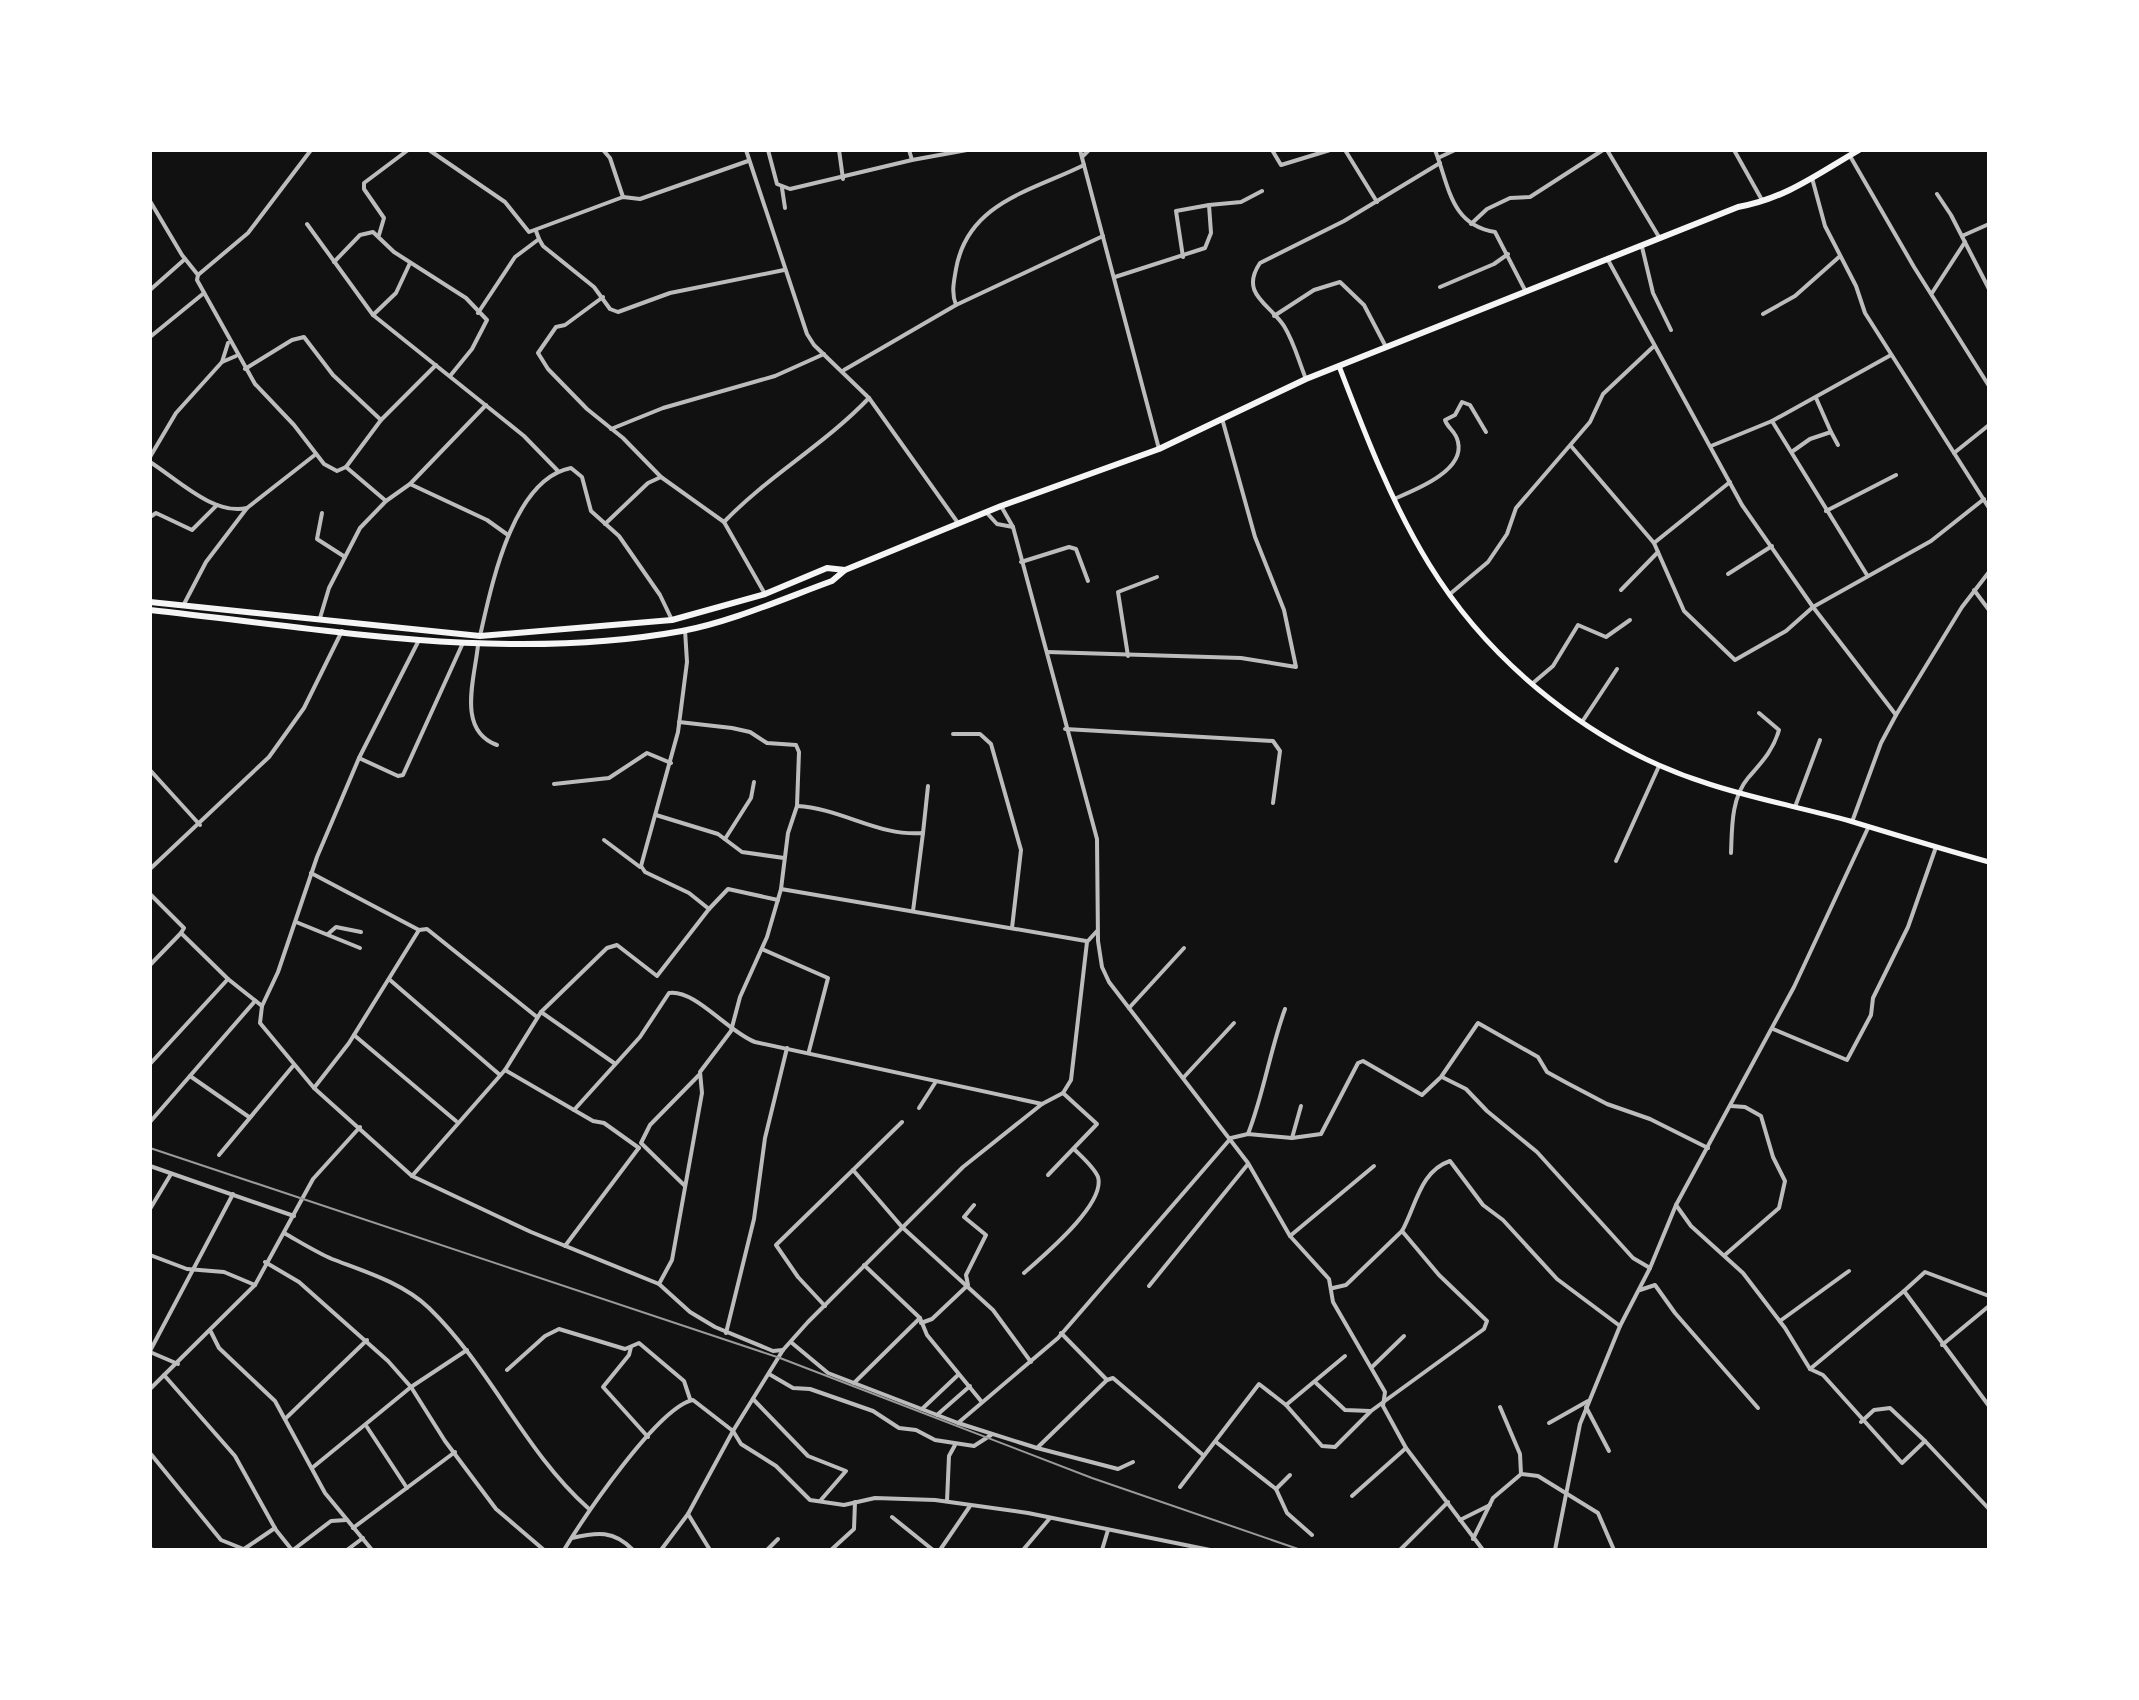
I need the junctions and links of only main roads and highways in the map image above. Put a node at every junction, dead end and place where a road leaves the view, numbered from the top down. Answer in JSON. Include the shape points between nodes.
{"nodes":[{"id":1,"x":1859,"y":150,"type":"edge"},
{"id":2,"x":1339,"y":366,"type":"junction"},
{"id":3,"x":845,"y":570,"type":"junction"},
{"id":4,"x":150,"y":602,"type":"edge"},
{"id":5,"x":150,"y":610,"type":"edge"},
{"id":6,"x":1989,"y":862,"type":"edge"}],
"edges":[{"from":1,"to":2,"type":"highway","via":[[1763,202],[1738,207]]},
{"from":2,"to":3,"type":"highway","via":[[1159,449]]},
{"from":2,"to":6,"type":"main road","via":[[1394,499],[1430,566],[1483,634],[1582,722],[1629,750],[1708,784]]},
{"from":3,"to":4,"type":"highway","via":[[827,568],[765,594],[672,620],[480,636]]},
{"from":3,"to":5,"type":"highway","via":[[832,581],[685,630],[588,642],[462,645]]}]}
